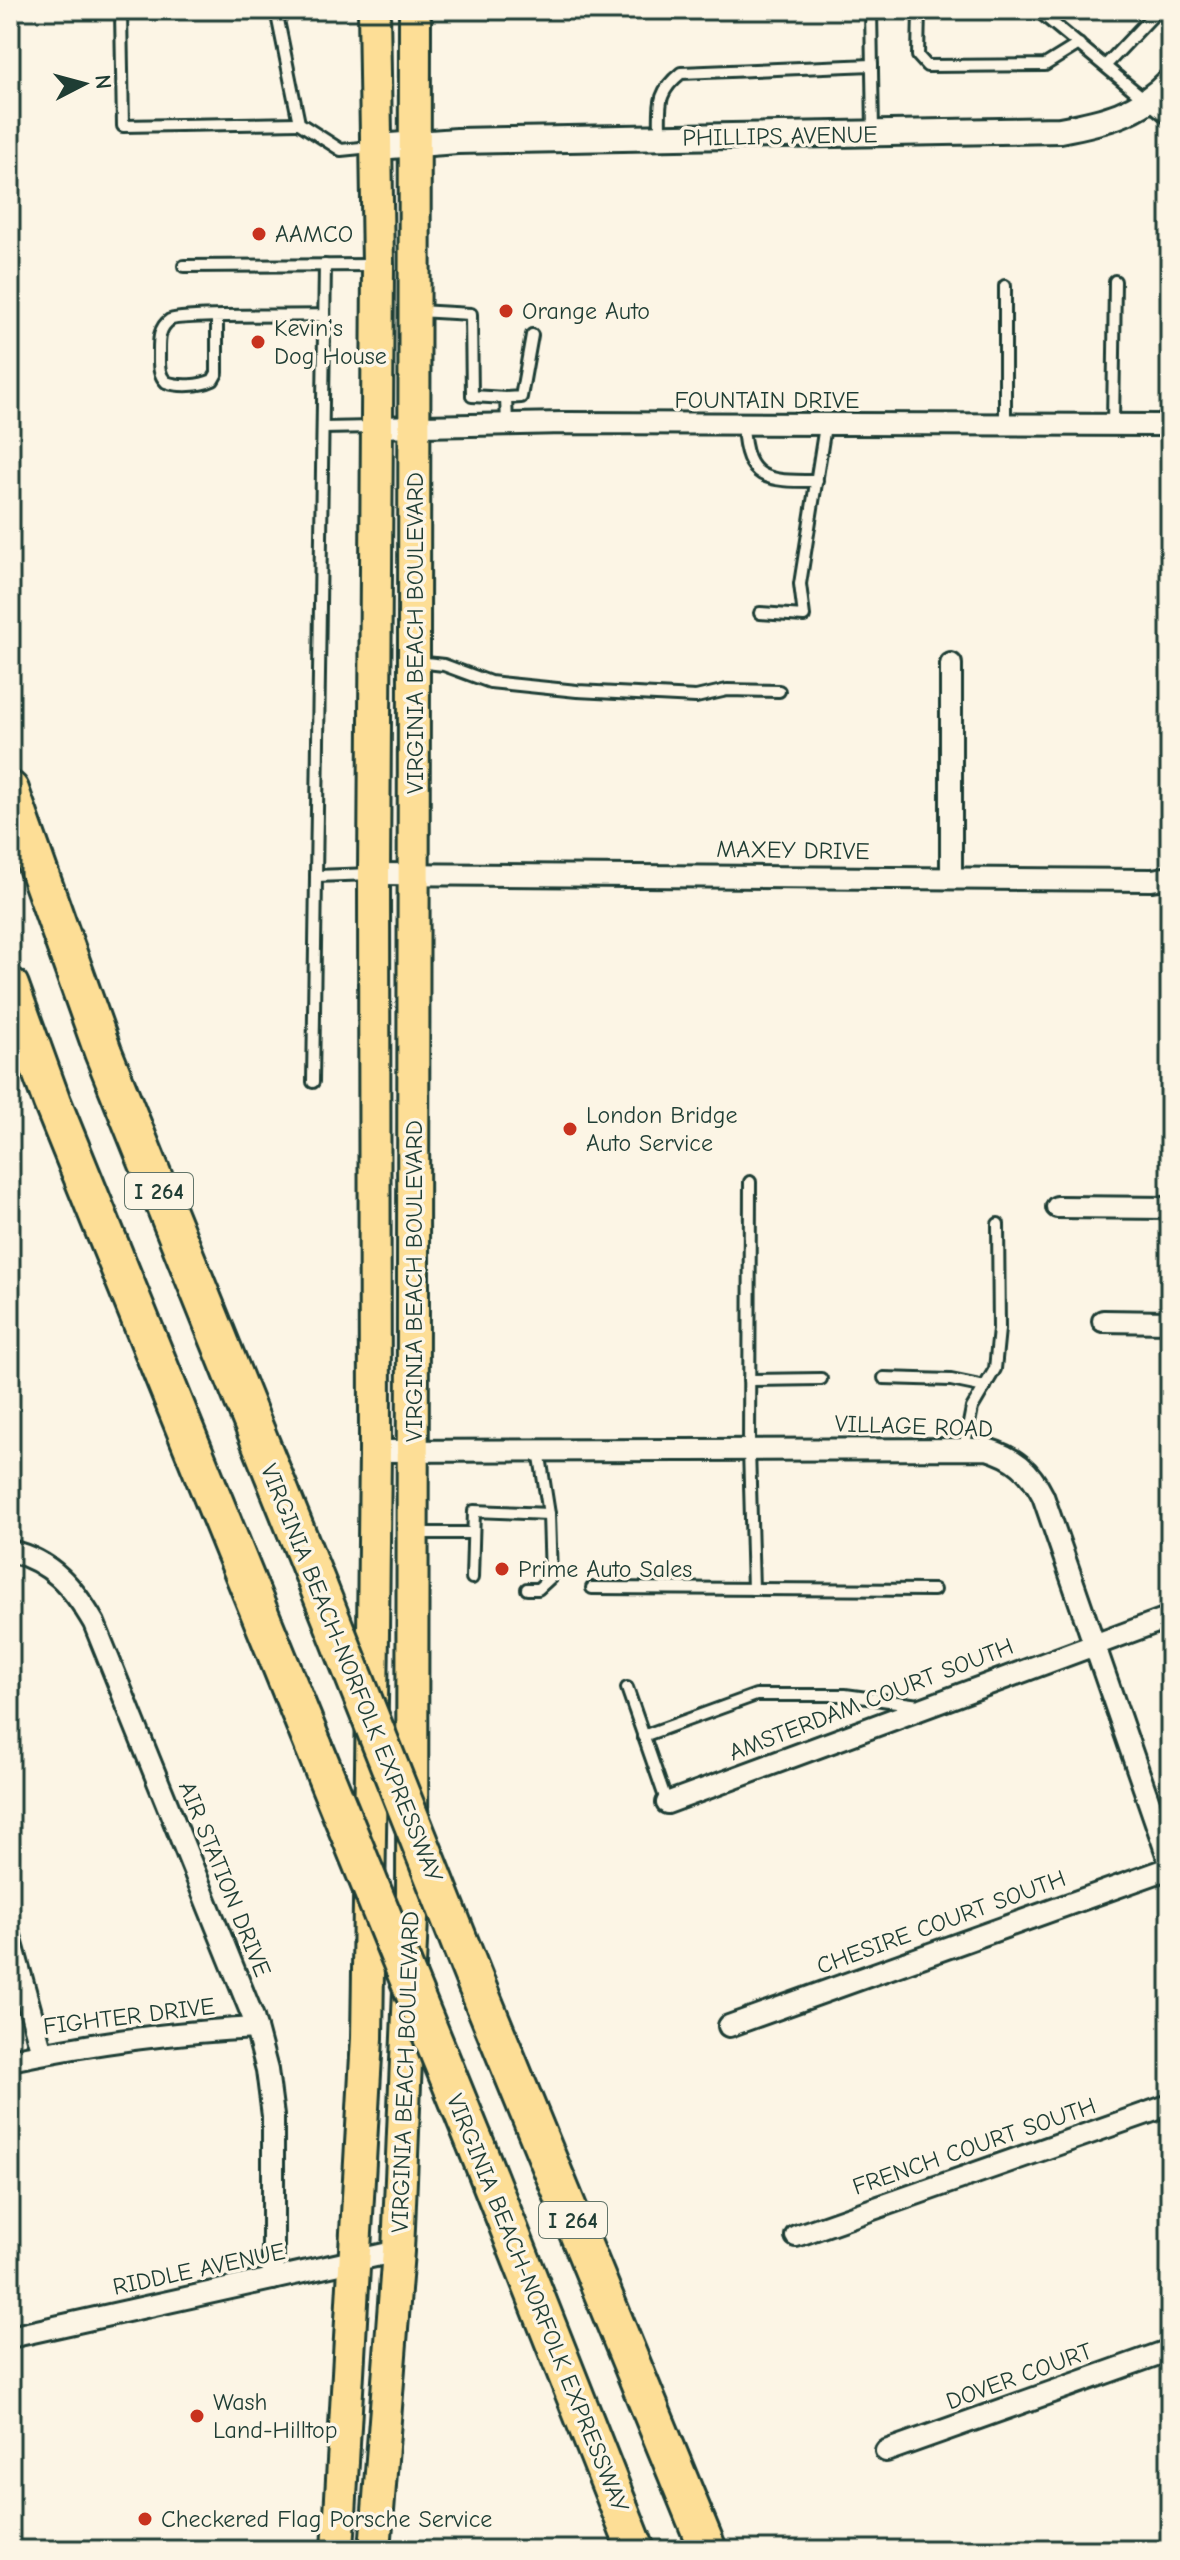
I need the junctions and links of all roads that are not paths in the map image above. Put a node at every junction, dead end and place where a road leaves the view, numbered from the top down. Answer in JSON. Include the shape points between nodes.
{"nodes":[{"id":1,"x":276,"y":10,"type":"edge"},
{"id":2,"x":374,"y":10,"type":"edge"},
{"id":3,"x":415,"y":10,"type":"edge"},
{"id":4,"x":871,"y":10,"type":"edge"},
{"id":5,"x":919,"y":10,"type":"edge"},
{"id":6,"x":1037,"y":10,"type":"edge"},
{"id":7,"x":1158,"y":10,"type":"edge"},
{"id":8,"x":121,"y":13,"type":"dead end"},
{"id":9,"x":1079,"y":44,"type":"junction"},
{"id":10,"x":872,"y":65,"type":"junction"},
{"id":11,"x":1106,"y":65,"type":"junction"},
{"id":12,"x":1170,"y":81,"type":"edge"},
{"id":13,"x":1148,"y":100,"type":"junction"},
{"id":14,"x":1170,"y":120,"type":"edge"},
{"id":15,"x":299,"y":123,"type":"junction"},
{"id":16,"x":873,"y":135,"type":"junction"},
{"id":17,"x":660,"y":138,"type":"junction"},
{"id":18,"x":415,"y":144,"type":"junction"},
{"id":19,"x":377,"y":147,"type":"junction"},
{"id":20,"x":325,"y":265,"type":"junction"},
{"id":21,"x":378,"y":265,"type":"junction"},
{"id":22,"x":184,"y":266,"type":"dead end"},
{"id":23,"x":1115,"y":281,"type":"dead end"},
{"id":24,"x":1005,"y":286,"type":"dead end"},
{"id":25,"x":416,"y":311,"type":"junction"},
{"id":26,"x":324,"y":315,"type":"junction"},
{"id":27,"x":217,"y":317,"type":"junction"},
{"id":28,"x":532,"y":335,"type":"dead end"},
{"id":29,"x":506,"y":398,"type":"junction"},
{"id":30,"x":507,"y":424,"type":"junction"},
{"id":31,"x":1113,"y":425,"type":"junction"},
{"id":32,"x":1159,"y":425,"type":"dead end"},
{"id":33,"x":416,"y":426,"type":"junction"},
{"id":34,"x":743,"y":426,"type":"junction"},
{"id":35,"x":825,"y":426,"type":"junction"},
{"id":36,"x":1005,"y":426,"type":"junction"},
{"id":37,"x":375,"y":427,"type":"junction"},
{"id":38,"x":323,"y":428,"type":"junction"},
{"id":39,"x":817,"y":481,"type":"junction"},
{"id":40,"x":760,"y":613,"type":"dead end"},
{"id":41,"x":415,"y":662,"type":"junction"},
{"id":42,"x":951,"y":664,"type":"dead end"},
{"id":43,"x":779,"y":691,"type":"dead end"},
{"id":44,"x":10,"y":790,"type":"edge"},
{"id":45,"x":415,"y":873,"type":"junction"},
{"id":46,"x":374,"y":874,"type":"junction"},
{"id":47,"x":316,"y":876,"type":"junction"},
{"id":48,"x":1170,"y":877,"type":"edge"},
{"id":49,"x":951,"y":878,"type":"junction"},
{"id":50,"x":10,"y":986,"type":"edge"},
{"id":51,"x":313,"y":1082,"type":"dead end"},
{"id":52,"x":750,"y":1182,"type":"dead end"},
{"id":53,"x":1057,"y":1207,"type":"dead end"},
{"id":54,"x":1170,"y":1208,"type":"edge"},
{"id":55,"x":998,"y":1224,"type":"dead end"},
{"id":56,"x":1103,"y":1321,"type":"dead end"},
{"id":57,"x":1170,"y":1322,"type":"edge"},
{"id":58,"x":884,"y":1378,"type":"dead end"},
{"id":59,"x":821,"y":1379,"type":"dead end"},
{"id":60,"x":749,"y":1380,"type":"junction"},
{"id":61,"x":985,"y":1387,"type":"junction"},
{"id":62,"x":749,"y":1449,"type":"junction"},
{"id":63,"x":964,"y":1449,"type":"junction"},
{"id":64,"x":539,"y":1450,"type":"junction"},
{"id":65,"x":375,"y":1451,"type":"junction"},
{"id":66,"x":413,"y":1451,"type":"junction"},
{"id":67,"x":549,"y":1514,"type":"junction"},
{"id":68,"x":413,"y":1533,"type":"junction"},
{"id":69,"x":473,"y":1533,"type":"junction"},
{"id":70,"x":10,"y":1551,"type":"edge"},
{"id":71,"x":472,"y":1578,"type":"dead end"},
{"id":72,"x":592,"y":1588,"type":"dead end"},
{"id":73,"x":527,"y":1589,"type":"dead end"},
{"id":74,"x":753,"y":1589,"type":"junction"},
{"id":75,"x":934,"y":1590,"type":"dead end"},
{"id":76,"x":1170,"y":1617,"type":"edge"},
{"id":77,"x":1093,"y":1643,"type":"junction"},
{"id":78,"x":627,"y":1688,"type":"dead end"},
{"id":79,"x":925,"y":1706,"type":"junction"},
{"id":80,"x":643,"y":1736,"type":"junction"},
{"id":81,"x":667,"y":1803,"type":"joint"},
{"id":82,"x":1170,"y":1865,"type":"edge"},
{"id":83,"x":10,"y":1936,"type":"edge"},
{"id":84,"x":729,"y":2026,"type":"dead end"},
{"id":85,"x":256,"y":2028,"type":"junction"},
{"id":86,"x":42,"y":2053,"type":"junction"},
{"id":87,"x":10,"y":2060,"type":"edge"},
{"id":88,"x":1170,"y":2105,"type":"edge"},
{"id":89,"x":796,"y":2236,"type":"dead end"},
{"id":90,"x":398,"y":2251,"type":"junction"},
{"id":91,"x":355,"y":2261,"type":"junction"},
{"id":92,"x":273,"y":2279,"type":"junction"},
{"id":93,"x":10,"y":2337,"type":"edge"},
{"id":94,"x":1170,"y":2350,"type":"edge"},
{"id":95,"x":886,"y":2451,"type":"dead end"},
{"id":96,"x":338,"y":2550,"type":"edge"},
{"id":97,"x":375,"y":2550,"type":"edge"},
{"id":98,"x":636,"y":2550,"type":"edge"},
{"id":99,"x":708,"y":2550,"type":"edge"}],
"edges":[{"from":1,"to":15,"type":"lane"},
{"from":2,"to":19,"type":"main road","name":"VIRGINIA BEACH BOULEVARD"},
{"from":3,"to":18,"type":"main road","name":"VIRGINIA BEACH BOULEVARD"},
{"from":4,"to":10,"type":"lane"},
{"from":5,"to":9,"type":"lane","via":[[918,56],[927,66],[1045,65]]},
{"from":6,"to":9,"type":"lane"},
{"from":7,"to":11,"type":"lane"},
{"from":8,"to":15,"type":"lane","via":[[123,126]]},
{"from":9,"to":11,"type":"lane"},
{"from":10,"to":16,"type":"lane"},
{"from":10,"to":17,"type":"lane","via":[[681,73],[660,96]]},
{"from":11,"to":13,"type":"lane"},
{"from":12,"to":13,"type":"street","name":"PHILLIPS AVENUE"},
{"from":13,"to":14,"type":"lane"},
{"from":13,"to":16,"type":"street","name":"PHILLIPS AVENUE","via":[[1108,121],[1060,130]]},
{"from":15,"to":19,"type":"lane","via":[[341,150]]},
{"from":16,"to":17,"type":"street","name":"PHILLIPS AVENUE"},
{"from":17,"to":18,"type":"street","name":"PHILLIPS AVENUE"},
{"from":18,"to":19,"type":"street","name":"PHILLIPS AVENUE"},
{"from":18,"to":25,"type":"main road","name":"VIRGINIA BEACH BOULEVARD"},
{"from":19,"to":21,"type":"main road","name":"VIRGINIA BEACH BOULEVARD"},
{"from":20,"to":21,"type":"lane"},
{"from":20,"to":22,"type":"lane"},
{"from":20,"to":26,"type":"lane"},
{"from":21,"to":37,"type":"main road","name":"VIRGINIA BEACH BOULEVARD"},
{"from":23,"to":31,"type":"lane"},
{"from":24,"to":36,"type":"lane"},
{"from":25,"to":29,"type":"lane","via":[[471,314],[472,396]]},
{"from":25,"to":33,"type":"main road","name":"VIRGINIA BEACH BOULEVARD"},
{"from":26,"to":27,"type":"lane"},
{"from":26,"to":38,"type":"lane"},
{"from":27,"to":27,"type":"lane","via":[[172,318],[163,326],[159,370],[166,382],[213,380]]},
{"from":28,"to":29,"type":"lane","via":[[521,397]]},
{"from":29,"to":30,"type":"lane"},
{"from":30,"to":33,"type":"street","name":"FOUNTAIN DRIVE"},
{"from":30,"to":34,"type":"street","name":"FOUNTAIN DRIVE"},
{"from":31,"to":32,"type":"street","name":"FOUNTAIN DRIVE"},
{"from":31,"to":36,"type":"street","name":"FOUNTAIN DRIVE"},
{"from":33,"to":37,"type":"street","name":"FOUNTAIN DRIVE"},
{"from":33,"to":41,"type":"main road","name":"VIRGINIA BEACH BOULEVARD"},
{"from":34,"to":35,"type":"street","name":"FOUNTAIN DRIVE"},
{"from":34,"to":39,"type":"lane","via":[[745,450],[753,467],[765,476]]},
{"from":35,"to":36,"type":"street","name":"FOUNTAIN DRIVE"},
{"from":35,"to":39,"type":"lane"},
{"from":37,"to":38,"type":"lane"},
{"from":37,"to":46,"type":"main road","name":"VIRGINIA BEACH BOULEVARD"},
{"from":38,"to":47,"type":"lane"},
{"from":39,"to":40,"type":"lane","via":[[800,584],[804,616]]},
{"from":41,"to":43,"type":"lane","via":[[444,665],[490,682],[577,691],[696,697],[727,690]]},
{"from":41,"to":45,"type":"main road","name":"VIRGINIA BEACH BOULEVARD"},
{"from":42,"to":49,"type":"street"},
{"from":44,"to":99,"type":"highway","name":"VIRGINIA BEACH-NORFOLK EXPRESSWAY","number":"I 264","bridge":true,"via":[[103,1052]]},
{"from":45,"to":46,"type":"street","name":"MAXEY DRIVE"},
{"from":45,"to":49,"type":"street","name":"MAXEY DRIVE"},
{"from":45,"to":66,"type":"main road","name":"VIRGINIA BEACH BOULEVARD"},
{"from":46,"to":47,"type":"lane"},
{"from":46,"to":65,"type":"main road","name":"VIRGINIA BEACH BOULEVARD"},
{"from":47,"to":51,"type":"lane"},
{"from":48,"to":49,"type":"street","name":"MAXEY DRIVE"},
{"from":50,"to":98,"type":"highway","name":"VIRGINIA BEACH-NORFOLK EXPRESSWAY","number":"I 264","bridge":true,"via":[[52,1102]]},
{"from":52,"to":60,"type":"lane"},
{"from":53,"to":54,"type":"street"},
{"from":55,"to":61,"type":"lane","via":[[999,1329],[995,1369]]},
{"from":56,"to":57,"type":"street"},
{"from":58,"to":61,"type":"lane"},
{"from":59,"to":60,"type":"lane"},
{"from":60,"to":62,"type":"lane"},
{"from":61,"to":63,"type":"lane","via":[[972,1408]]},
{"from":62,"to":63,"type":"street","name":"VILLAGE ROAD"},
{"from":62,"to":64,"type":"street","name":"VILLAGE ROAD"},
{"from":62,"to":74,"type":"lane"},
{"from":63,"to":77,"type":"street","name":"VILLAGE ROAD","via":[[1005,1455],[1034,1478]]},
{"from":64,"to":66,"type":"street","name":"VILLAGE ROAD"},
{"from":64,"to":67,"type":"lane"},
{"from":65,"to":66,"type":"street","name":"VILLAGE ROAD"},
{"from":65,"to":91,"type":"main road","name":"VIRGINIA BEACH BOULEVARD","via":[[367,2023]]},
{"from":66,"to":68,"type":"main road","name":"VIRGINIA BEACH BOULEVARD"},
{"from":67,"to":69,"type":"lane","via":[[474,1511]]},
{"from":67,"to":73,"type":"lane","via":[[551,1577],[538,1589]]},
{"from":68,"to":69,"type":"lane"},
{"from":68,"to":90,"type":"main road","name":"VIRGINIA BEACH BOULEVARD","via":[[412,1918]]},
{"from":69,"to":71,"type":"lane"},
{"from":70,"to":85,"type":"street","name":"AIR STATION DRIVE","via":[[58,1573],[94,1623]]},
{"from":72,"to":74,"type":"lane"},
{"from":74,"to":75,"type":"lane"},
{"from":76,"to":77,"type":"street","name":"AMSTERDAM COURT SOUTH"},
{"from":77,"to":79,"type":"street","name":"AMSTERDAM COURT SOUTH"},
{"from":77,"to":82,"type":"street","name":"VILLAGE ROAD"},
{"from":78,"to":80,"type":"lane"},
{"from":79,"to":80,"type":"lane","via":[[845,1695],[756,1695]]},
{"from":79,"to":81,"type":"street","name":"AMSTERDAM COURT SOUTH"},
{"from":80,"to":81,"type":"lane"},
{"from":82,"to":84,"type":"street","name":"CHESIRE COURT SOUTH"},
{"from":83,"to":86,"type":"street"},
{"from":85,"to":86,"type":"street","name":"FIGHTER DRIVE","via":[[181,2032]]},
{"from":85,"to":92,"type":"street","name":"AIR STATION DRIVE","via":[[273,2116]]},
{"from":86,"to":87,"type":"street","name":"FIGHTER DRIVE"},
{"from":88,"to":89,"type":"street","name":"FRENCH COURT SOUTH"},
{"from":90,"to":91,"type":"street","name":"RIDDLE AVENUE"},
{"from":90,"to":97,"type":"main road","name":"VIRGINIA BEACH BOULEVARD"},
{"from":91,"to":92,"type":"street","name":"RIDDLE AVENUE"},
{"from":91,"to":96,"type":"main road","name":"VIRGINIA BEACH BOULEVARD"},
{"from":92,"to":93,"type":"street","name":"RIDDLE AVENUE"},
{"from":94,"to":95,"type":"street","name":"DOVER COURT"}]}
